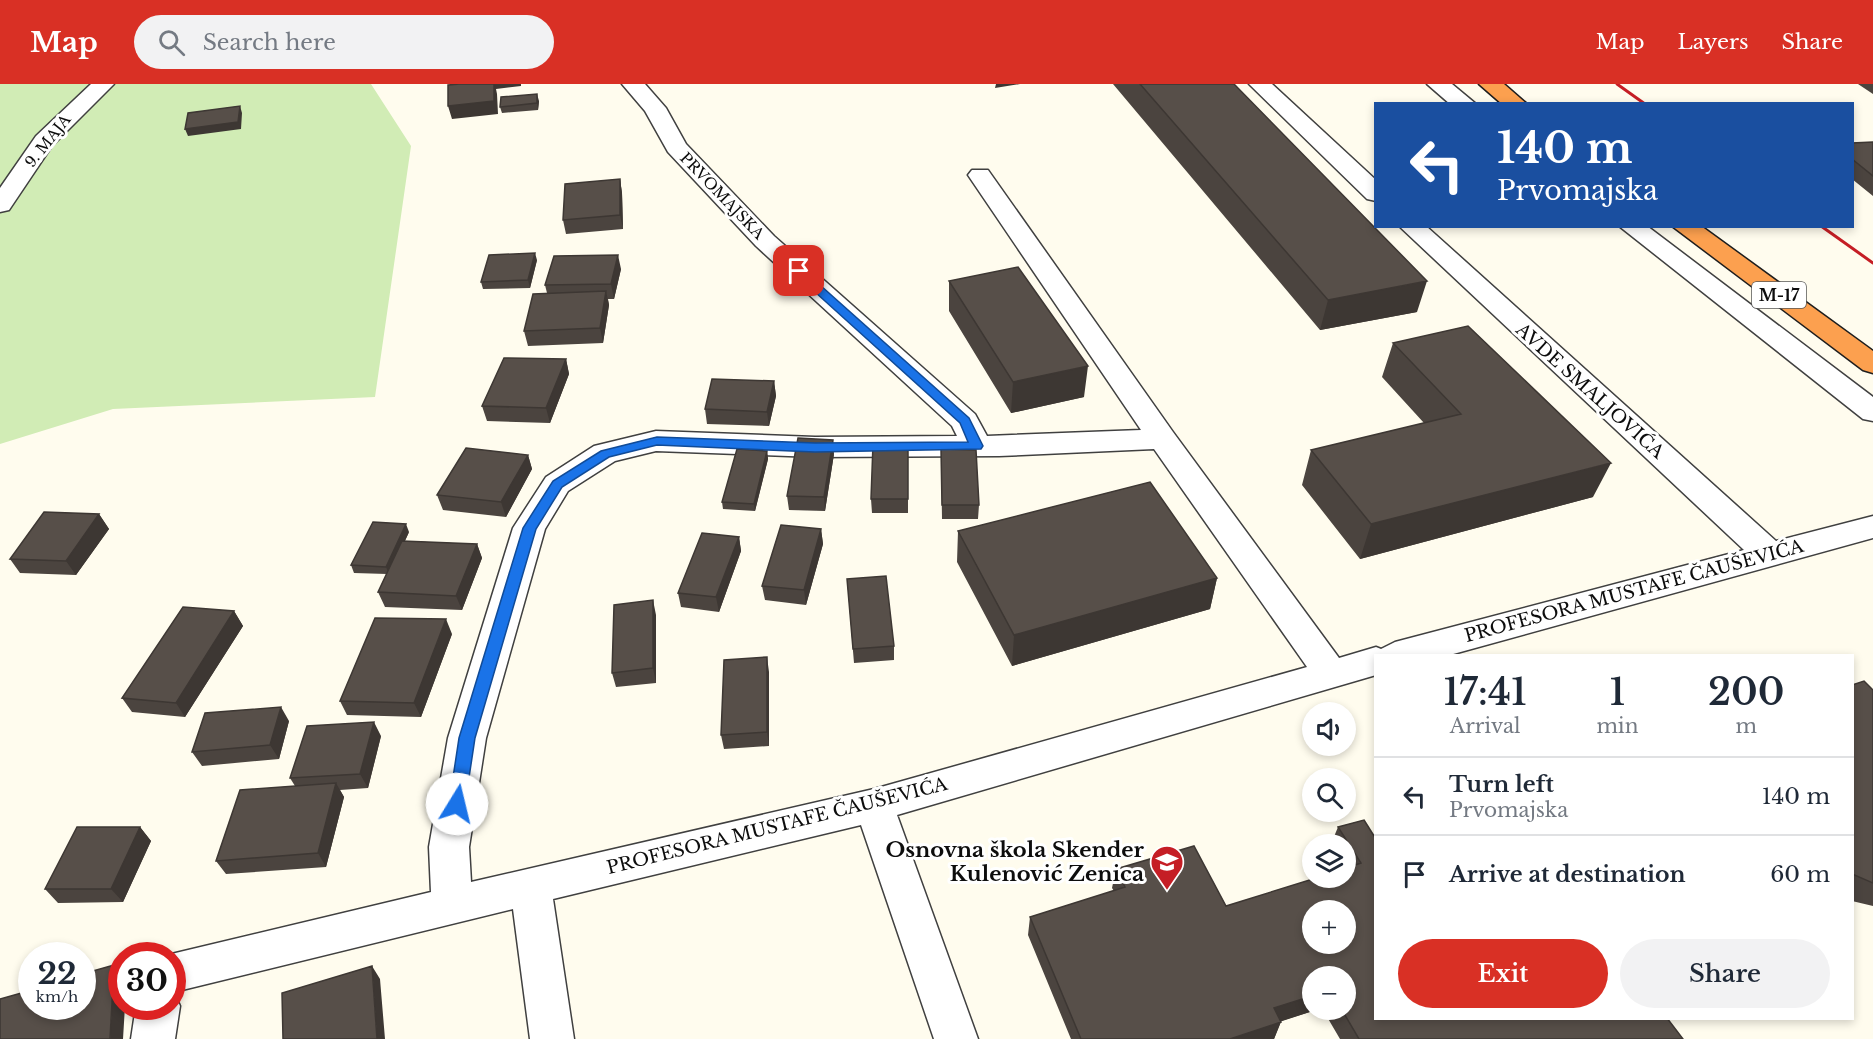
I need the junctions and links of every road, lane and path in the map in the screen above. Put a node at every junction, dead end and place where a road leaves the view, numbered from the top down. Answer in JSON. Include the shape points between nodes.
{"nodes":[{"id":1,"x":103,"y":84,"type":"edge"},
{"id":2,"x":633,"y":84,"type":"edge"},
{"id":3,"x":1260,"y":84,"type":"edge"},
{"id":4,"x":1438,"y":84,"type":"edge"},
{"id":5,"x":1490,"y":84,"type":"edge"},
{"id":6,"x":1462,"y":102,"type":"edge"},
{"id":7,"x":1513,"y":102,"type":"edge"},
{"id":8,"x":980,"y":175,"type":"dead end"},
{"id":9,"x":1374,"y":192,"type":"edge"},
{"id":10,"x":0,"y":205,"type":"edge"},
{"id":11,"x":1413,"y":228,"type":"edge"},
{"id":12,"x":1634,"y":228,"type":"edge"},
{"id":13,"x":1687,"y":228,"type":"edge"},
{"id":14,"x":1873,"y":364,"type":"edge"},
{"id":15,"x":1873,"y":412,"type":"edge"},
{"id":16,"x":1162,"y":439,"type":"junction"},
{"id":17,"x":976,"y":446,"type":"junction"},
{"id":18,"x":1873,"y":527,"type":"edge"},
{"id":19,"x":1770,"y":555,"type":"junction"},
{"id":20,"x":1402,"y":654,"type":"edge"},
{"id":21,"x":1374,"y":662,"type":"edge"},
{"id":22,"x":1331,"y":673,"type":"junction"},
{"id":23,"x":874,"y":805,"type":"junction"},
{"id":24,"x":531,"y":886,"type":"junction"},
{"id":25,"x":452,"y":905,"type":"junction"},
{"id":26,"x":186,"y":969,"type":"edge"},
{"id":27,"x":156,"y":1020,"type":"edge"},
{"id":28,"x":153,"y":1039,"type":"edge"},
{"id":29,"x":552,"y":1039,"type":"edge"},
{"id":30,"x":956,"y":1039,"type":"edge"}],
"edges":[{"from":1,"to":10,"type":"street","name":"9. MAJA","via":[[44,141]]},
{"from":2,"to":17,"type":"street","name":"PRVOMAJSKA","via":[[655,108],[676,147],[765,242],[965,421]]},
{"from":3,"to":9,"type":"street"},
{"from":4,"to":6,"type":"street"},
{"from":5,"to":7,"type":"highway"},
{"from":8,"to":16,"type":"street"},
{"from":11,"to":19,"type":"street","name":"AVDE SMALJOVIĆA"},
{"from":12,"to":15,"type":"street"},
{"from":13,"to":14,"type":"highway","number":"M-17"},
{"from":16,"to":17,"type":"street"},
{"from":16,"to":22,"type":"street"},
{"from":17,"to":25,"type":"street","via":[[815,447],[657,441],[605,453],[557,484],[529,528],[467,738],[450,847]]},
{"from":18,"to":19,"type":"street","name":"PROFESORA MUSTAFE ČAUŠEVIĆA"},
{"from":19,"to":20,"type":"street","name":"PROFESORA MUSTAFE ČAUŠEVIĆA"},
{"from":21,"to":22,"type":"street","name":"PROFESORA MUSTAFE ČAUŠEVIĆA"},
{"from":22,"to":23,"type":"street","name":"PROFESORA MUSTAFE ČAUŠEVIĆA"},
{"from":23,"to":24,"type":"street","name":"PROFESORA MUSTAFE ČAUŠEVIĆA"},
{"from":23,"to":30,"type":"street"},
{"from":24,"to":25,"type":"street","name":"PROFESORA MUSTAFE ČAUŠEVIĆA"},
{"from":24,"to":29,"type":"street"},
{"from":25,"to":26,"type":"street","name":"PROFESORA MUSTAFE ČAUŠEVIĆA"},
{"from":27,"to":28,"type":"street"}]}
